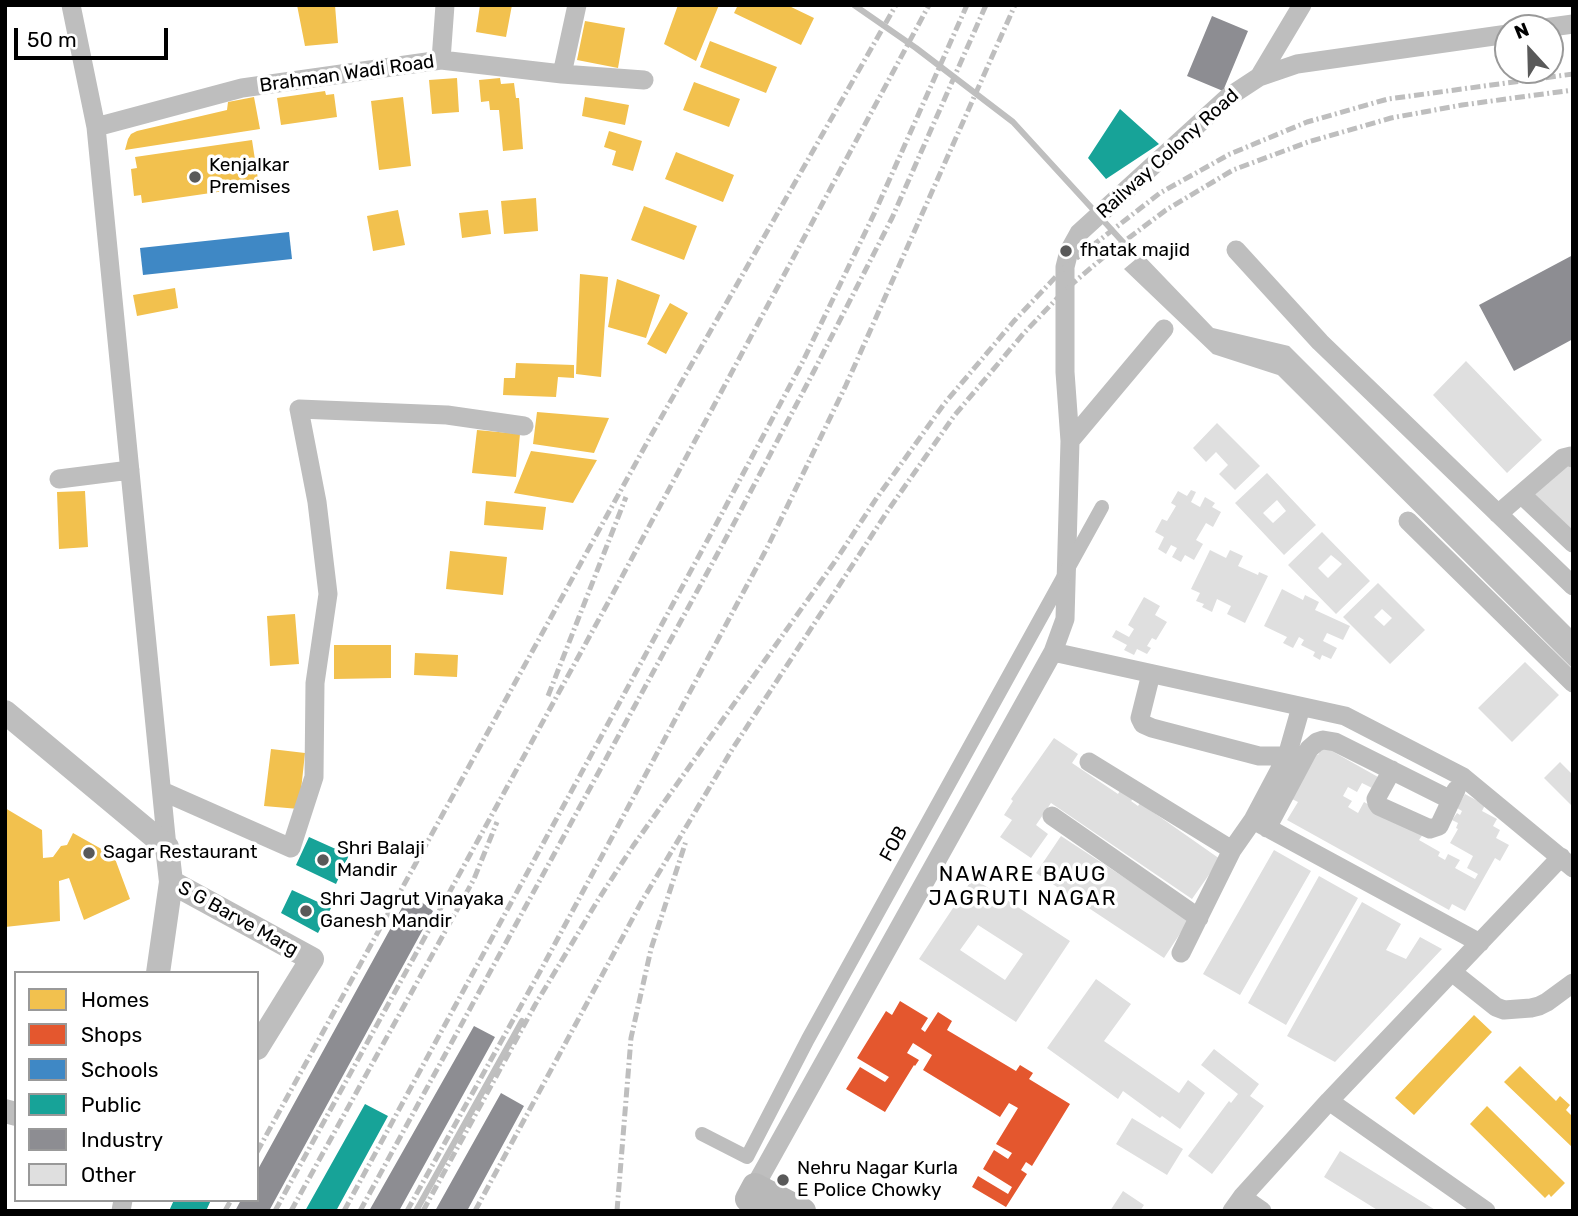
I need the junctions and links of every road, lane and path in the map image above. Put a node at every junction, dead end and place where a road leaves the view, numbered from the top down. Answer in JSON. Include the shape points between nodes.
{"nodes":[{"id":1,"x":71,"y":5,"type":"edge"},
{"id":2,"x":445,"y":5,"type":"edge"},
{"id":3,"x":577,"y":5,"type":"edge"},
{"id":4,"x":1302,"y":5,"type":"edge"},
{"id":5,"x":1494,"y":36,"type":"edge"},
{"id":6,"x":441,"y":60,"type":"junction"},
{"id":7,"x":562,"y":74,"type":"junction"},
{"id":8,"x":1259,"y":77,"type":"junction"},
{"id":9,"x":643,"y":80,"type":"dead end"},
{"id":10,"x":96,"y":127,"type":"junction"},
{"id":11,"x":1236,"y":250,"type":"dead end"},
{"id":12,"x":1164,"y":329,"type":"dead end"},
{"id":13,"x":524,"y":426,"type":"dead end"},
{"id":14,"x":1070,"y":441,"type":"junction"},
{"id":15,"x":1573,"y":458,"type":"edge"},
{"id":16,"x":130,"y":470,"type":"junction"},
{"id":17,"x":59,"y":479,"type":"dead end"},
{"id":18,"x":1521,"y":494,"type":"junction"},
{"id":19,"x":1102,"y":508,"type":"dead end"},
{"id":20,"x":1498,"y":514,"type":"junction"},
{"id":21,"x":1408,"y":521,"type":"dead end"},
{"id":22,"x":1570,"y":540,"type":"edge"},
{"id":23,"x":1545,"y":559,"type":"junction"},
{"id":24,"x":1573,"y":586,"type":"edge"},
{"id":25,"x":1053,"y":652,"type":"junction"},
{"id":26,"x":1151,"y":674,"type":"junction"},
{"id":27,"x":1573,"y":683,"type":"edge"},
{"id":28,"x":1301,"y":707,"type":"junction"},
{"id":29,"x":5,"y":712,"type":"edge"},
{"id":30,"x":1287,"y":756,"type":"junction"},
{"id":31,"x":1089,"y":762,"type":"dead end"},
{"id":32,"x":1392,"y":770,"type":"junction"},
{"id":33,"x":1463,"y":777,"type":"junction"},
{"id":34,"x":162,"y":791,"type":"junction"},
{"id":35,"x":1451,"y":800,"type":"junction"},
{"id":36,"x":1052,"y":816,"type":"dead end"},
{"id":37,"x":1260,"y":824,"type":"junction"},
{"id":38,"x":167,"y":848,"type":"junction"},
{"id":39,"x":1233,"y":850,"type":"junction"},
{"id":40,"x":1567,"y":863,"type":"edge"},
{"id":41,"x":171,"y":882,"type":"junction"},
{"id":42,"x":1199,"y":918,"type":"junction"},
{"id":43,"x":1480,"y":943,"type":"junction"},
{"id":44,"x":1181,"y":953,"type":"dead end"},
{"id":45,"x":158,"y":971,"type":"edge"},
{"id":46,"x":1452,"y":972,"type":"junction"},
{"id":47,"x":1573,"y":983,"type":"edge"},
{"id":48,"x":259,"y":1045,"type":"edge"},
{"id":49,"x":1329,"y":1101,"type":"junction"},
{"id":50,"x":702,"y":1134,"type":"dead end"},
{"id":51,"x":752,"y":1202,"type":"edge"},
{"id":52,"x":1237,"y":1204,"type":"edge"},
{"id":53,"x":803,"y":1211,"type":"edge"},
{"id":54,"x":1262,"y":1211,"type":"edge"},
{"id":55,"x":1486,"y":1211,"type":"edge"}],
"edges":[{"from":1,"to":10,"type":"street"},
{"from":2,"to":6,"type":"street"},
{"from":3,"to":7,"type":"street"},
{"from":4,"to":8,"type":"street"},
{"from":5,"to":8,"type":"street","name":"Railway Colony Road","via":[[1297,64]]},
{"from":6,"to":7,"type":"street","name":"Brahman Wadi Road"},
{"from":6,"to":10,"type":"street","name":"Brahman Wadi Road","via":[[242,88]]},
{"from":7,"to":9,"type":"street","name":"Brahman Wadi Road"},
{"from":8,"to":14,"type":"street","name":"Railway Colony Road","via":[[1227,98],[1079,233],[1069,251],[1065,372]]},
{"from":10,"to":16,"type":"street"},
{"from":11,"to":20,"type":"street","via":[[1320,342]]},
{"from":12,"to":14,"type":"street"},
{"from":13,"to":34,"type":"street","via":[[447,415],[299,409],[328,594],[316,683],[314,777],[290,848]]},
{"from":14,"to":25,"type":"street","name":"Railway Colony Road","via":[[1065,619]]},
{"from":15,"to":18,"type":"street","via":[[1563,458]]},
{"from":16,"to":17,"type":"street"},
{"from":16,"to":34,"type":"street"},
{"from":18,"to":20,"type":"street"},
{"from":18,"to":22,"type":"street"},
{"from":19,"to":50,"type":"street","name":"FOB","bridge":true,"via":[[747,1157]]},
{"from":20,"to":23,"type":"street"},
{"from":21,"to":27,"type":"street"},
{"from":22,"to":23,"type":"street"},
{"from":23,"to":24,"type":"street"},
{"from":25,"to":26,"type":"street"},
{"from":25,"to":51,"type":"street","name":"Railway Colony Road"},
{"from":26,"to":28,"type":"street"},
{"from":26,"to":30,"type":"street","via":[[1140,718],[1143,724],[1259,756]]},
{"from":28,"to":30,"type":"street"},
{"from":28,"to":33,"type":"street","via":[[1345,716]]},
{"from":29,"to":38,"type":"street"},
{"from":30,"to":37,"type":"street"},
{"from":31,"to":39,"type":"street"},
{"from":32,"to":35,"type":"street"},
{"from":32,"to":35,"type":"street","via":[[1376,799],[1380,806],[1430,829],[1438,826]]},
{"from":32,"to":37,"type":"street","via":[[1335,742],[1317,742]]},
{"from":33,"to":35,"type":"street"},
{"from":33,"to":40,"type":"street"},
{"from":34,"to":38,"type":"street"},
{"from":36,"to":42,"type":"street"},
{"from":37,"to":39,"type":"street"},
{"from":37,"to":43,"type":"street"},
{"from":38,"to":41,"type":"street"},
{"from":39,"to":42,"type":"street"},
{"from":40,"to":43,"type":"street"},
{"from":41,"to":45,"type":"street","name":"S G Barve Marg"},
{"from":41,"to":48,"type":"street","name":"S G Barve Marg","via":[[312,959]]},
{"from":42,"to":44,"type":"street"},
{"from":43,"to":46,"type":"street"},
{"from":46,"to":47,"type":"street","via":[[1504,1010],[1539,1006]]},
{"from":46,"to":49,"type":"street"},
{"from":49,"to":52,"type":"street"},
{"from":49,"to":55,"type":"street"},
{"from":51,"to":53,"type":"main road"},
{"from":52,"to":54,"type":"street"}]}
